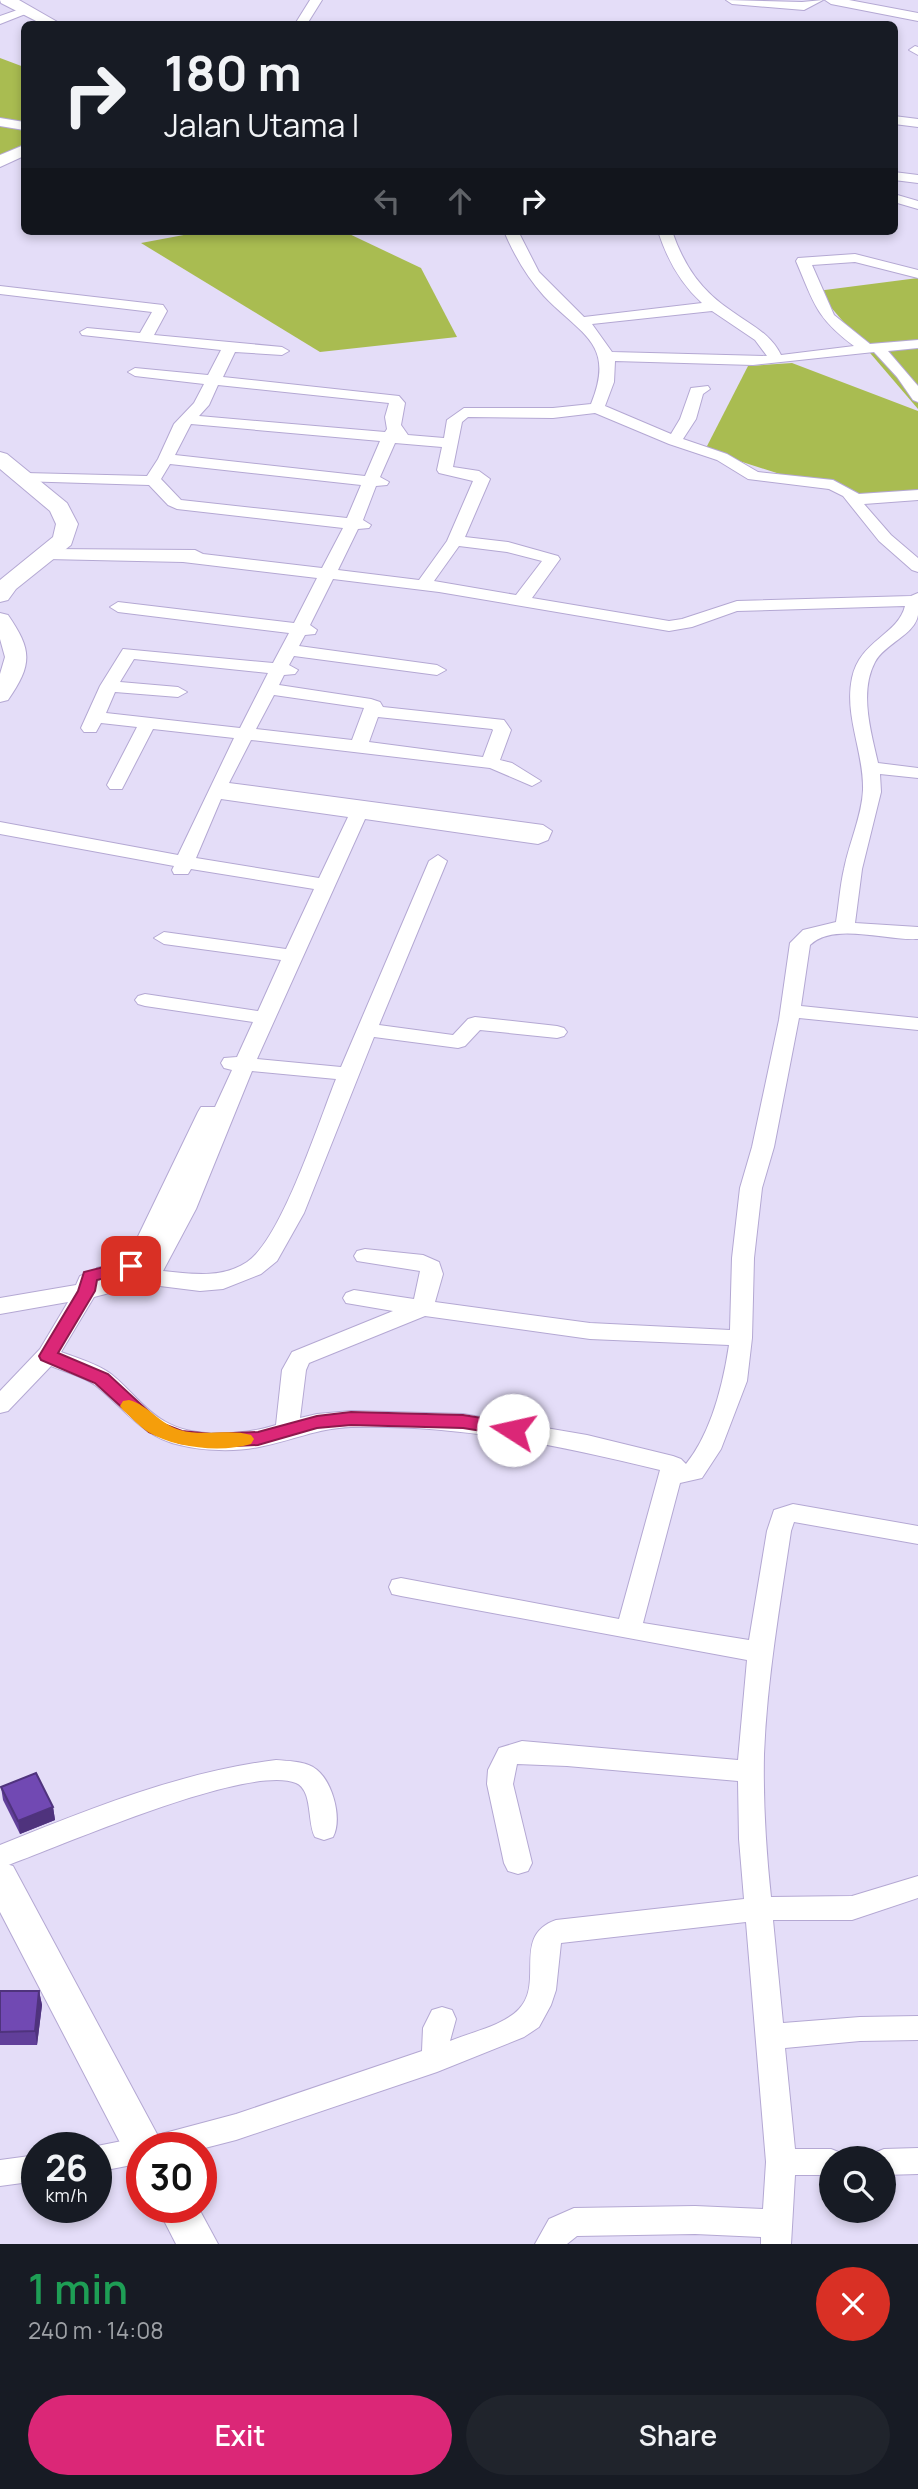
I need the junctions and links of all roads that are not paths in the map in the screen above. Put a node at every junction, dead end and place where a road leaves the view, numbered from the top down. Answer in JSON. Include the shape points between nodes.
{"nodes":[{"id":1,"x":7,"y":0,"type":"edge"},
{"id":2,"x":316,"y":0,"type":"edge"},
{"id":3,"x":732,"y":0,"type":"edge"},
{"id":4,"x":817,"y":0,"type":"edge"},
{"id":5,"x":831,"y":0,"type":"edge"},
{"id":6,"x":27,"y":11,"type":"junction"},
{"id":7,"x":918,"y":17,"type":"edge"},
{"id":8,"x":0,"y":20,"type":"edge"},
{"id":9,"x":47,"y":21,"type":"edge"},
{"id":10,"x":303,"y":21,"type":"edge"},
{"id":11,"x":898,"y":120,"type":"edge"},
{"id":12,"x":0,"y":122,"type":"edge"},
{"id":13,"x":917,"y":122,"type":"edge"},
{"id":14,"x":21,"y":126,"type":"edge"},
{"id":15,"x":21,"y":152,"type":"edge"},
{"id":16,"x":0,"y":162,"type":"edge"},
{"id":17,"x":898,"y":176,"type":"edge"},
{"id":18,"x":918,"y":179,"type":"edge"},
{"id":19,"x":898,"y":199,"type":"edge"},
{"id":20,"x":918,"y":205,"type":"edge"},
{"id":21,"x":513,"y":235,"type":"edge"},
{"id":22,"x":666,"y":235,"type":"edge"},
{"id":23,"x":918,"y":274,"type":"edge"},
{"id":24,"x":0,"y":289,"type":"edge"},
{"id":25,"x":713,"y":306,"type":"junction"},
{"id":26,"x":583,"y":321,"type":"junction"},
{"id":27,"x":87,"y":332,"type":"dead end"},
{"id":28,"x":144,"y":339,"type":"junction"},
{"id":29,"x":918,"y":344,"type":"edge"},
{"id":30,"x":871,"y":346,"type":"junction"},
{"id":31,"x":230,"y":347,"type":"junction"},
{"id":32,"x":282,"y":351,"type":"dead end"},
{"id":33,"x":607,"y":356,"type":"junction"},
{"id":34,"x":776,"y":360,"type":"junction"},
{"id":35,"x":135,"y":372,"type":"dead end"},
{"id":36,"x":215,"y":380,"type":"junction"},
{"id":37,"x":704,"y":389,"type":"dead end"},
{"id":38,"x":918,"y":397,"type":"edge"},
{"id":39,"x":597,"y":408,"type":"junction"},
{"id":40,"x":188,"y":416,"type":"junction"},
{"id":41,"x":394,"y":436,"type":"junction"},
{"id":42,"x":674,"y":441,"type":"junction"},
{"id":43,"x":450,"y":443,"type":"junction"},
{"id":44,"x":0,"y":458,"type":"edge"},
{"id":45,"x":166,"y":459,"type":"junction"},
{"id":46,"x":25,"y":478,"type":"junction"},
{"id":47,"x":151,"y":480,"type":"junction"},
{"id":48,"x":376,"y":482,"type":"junction"},
{"id":49,"x":918,"y":495,"type":"edge"},
{"id":50,"x":856,"y":501,"type":"junction"},
{"id":51,"x":358,"y":524,"type":"junction"},
{"id":52,"x":454,"y":541,"type":"junction"},
{"id":53,"x":47,"y":554,"type":"junction"},
{"id":54,"x":918,"y":566,"type":"edge"},
{"id":55,"x":333,"y":573,"type":"junction"},
{"id":56,"x":415,"y":584,"type":"junction"},
{"id":57,"x":0,"y":595,"type":"edge"},
{"id":58,"x":522,"y":599,"type":"junction"},
{"id":59,"x":917,"y":600,"type":"edge"},
{"id":60,"x":118,"y":607,"type":"dead end"},
{"id":61,"x":0,"y":620,"type":"edge"},
{"id":62,"x":304,"y":629,"type":"junction"},
{"id":63,"x":8,"y":645,"type":"edge"},
{"id":64,"x":293,"y":651,"type":"junction"},
{"id":65,"x":284,"y":669,"type":"junction"},
{"id":66,"x":437,"y":670,"type":"dead end"},
{"id":67,"x":109,"y":686,"type":"junction"},
{"id":68,"x":273,"y":689,"type":"junction"},
{"id":69,"x":178,"y":692,"type":"dead end"},
{"id":70,"x":0,"y":695,"type":"edge"},
{"id":71,"x":373,"y":711,"type":"junction"},
{"id":72,"x":147,"y":724,"type":"junction"},
{"id":73,"x":252,"y":733,"type":"junction"},
{"id":74,"x":358,"y":746,"type":"junction"},
{"id":75,"x":490,"y":763,"type":"junction"},
{"id":76,"x":870,"y":768,"type":"junction"},
{"id":77,"x":918,"y":773,"type":"edge"},
{"id":78,"x":532,"y":781,"type":"dead end"},
{"id":79,"x":116,"y":785,"type":"dead end"},
{"id":80,"x":224,"y":791,"type":"junction"},
{"id":81,"x":355,"y":809,"type":"junction"},
{"id":82,"x":0,"y":828,"type":"edge"},
{"id":83,"x":0,"y":836,"type":"edge"},
{"id":84,"x":35,"y":839,"type":"junction"},
{"id":85,"x":438,"y":861,"type":"dead end"},
{"id":86,"x":188,"y":867,"type":"junction"},
{"id":87,"x":318,"y":888,"type":"junction"},
{"id":88,"x":845,"y":928,"type":"junction"},
{"id":89,"x":918,"y":933,"type":"edge"},
{"id":90,"x":164,"y":938,"type":"dead end"},
{"id":91,"x":281,"y":954,"type":"junction"},
{"id":92,"x":145,"y":1000,"type":"dead end"},
{"id":93,"x":790,"y":1011,"type":"junction"},
{"id":94,"x":253,"y":1016,"type":"junction"},
{"id":95,"x":918,"y":1024,"type":"edge"},
{"id":96,"x":368,"y":1030,"type":"junction"},
{"id":97,"x":557,"y":1032,"type":"dead end"},
{"id":98,"x":238,"y":1064,"type":"junction"},
{"id":99,"x":348,"y":1074,"type":"junction"},
{"id":100,"x":365,"y":1256,"type":"dead end"},
{"id":101,"x":144,"y":1276,"type":"junction"},
{"id":102,"x":88,"y":1283,"type":"junction"},
{"id":103,"x":0,"y":1292,"type":"edge"},
{"id":104,"x":354,"y":1298,"type":"dead end"},
{"id":105,"x":0,"y":1306,"type":"edge"},
{"id":106,"x":422,"y":1308,"type":"junction"},
{"id":107,"x":741,"y":1338,"type":"junction"},
{"id":108,"x":47,"y":1356,"type":"junction"},
{"id":109,"x":0,"y":1405,"type":"edge"},
{"id":110,"x":287,"y":1432,"type":"junction"},
{"id":111,"x":673,"y":1465,"type":"junction"},
{"id":112,"x":918,"y":1535,"type":"edge"},
{"id":113,"x":401,"y":1587,"type":"dead end"},
{"id":114,"x":628,"y":1630,"type":"junction"},
{"id":115,"x":760,"y":1652,"type":"junction"},
{"id":116,"x":754,"y":1772,"type":"junction"},
{"id":117,"x":324,"y":1829,"type":"dead end"},
{"id":118,"x":0,"y":1857,"type":"edge"},
{"id":119,"x":518,"y":1863,"type":"dead end"},
{"id":120,"x":0,"y":1877,"type":"edge"},
{"id":121,"x":918,"y":1887,"type":"edge"},
{"id":122,"x":758,"y":1909,"type":"junction"},
{"id":123,"x":442,"y":2019,"type":"dead end"},
{"id":124,"x":918,"y":2028,"type":"edge"},
{"id":125,"x":771,"y":2037,"type":"junction"},
{"id":126,"x":437,"y":2059,"type":"junction"},
{"id":127,"x":133,"y":2132,"type":"edge"},
{"id":128,"x":216,"y":2132,"type":"edge"},
{"id":129,"x":918,"y":2161,"type":"edge"},
{"id":130,"x":780,"y":2162,"type":"junction"},
{"id":131,"x":819,"y":2162,"type":"edge"},
{"id":132,"x":896,"y":2162,"type":"edge"},
{"id":133,"x":21,"y":2170,"type":"edge"},
{"id":134,"x":0,"y":2173,"type":"edge"},
{"id":135,"x":186,"y":2223,"type":"edge"},
{"id":136,"x":777,"y":2234,"type":"edge"},
{"id":137,"x":198,"y":2244,"type":"edge"},
{"id":138,"x":550,"y":2244,"type":"edge"}],
"edges":[{"from":1,"to":6,"type":"main road"},
{"from":2,"to":10,"type":"street"},
{"from":3,"to":4,"type":"street","via":[[804,6]]},
{"from":5,"to":7,"type":"street"},
{"from":6,"to":8,"type":"street"},
{"from":6,"to":9,"type":"main road"},
{"from":11,"to":13,"type":"street"},
{"from":12,"to":14,"type":"street"},
{"from":15,"to":16,"type":"main road"},
{"from":17,"to":18,"type":"street"},
{"from":19,"to":20,"type":"street"},
{"from":21,"to":26,"type":"street","via":[[532,274]]},
{"from":22,"to":25,"type":"street","via":[[674,261]]},
{"from":23,"to":30,"type":"street","via":[[855,258],[803,261],[827,316]]},
{"from":24,"to":28,"type":"street","via":[[158,308]]},
{"from":25,"to":26,"type":"street"},
{"from":25,"to":34,"type":"street","via":[[767,342]]},
{"from":26,"to":33,"type":"street"},
{"from":27,"to":28,"type":"street"},
{"from":28,"to":31,"type":"street"},
{"from":29,"to":30,"type":"street"},
{"from":30,"to":34,"type":"street"},
{"from":30,"to":38,"type":"street","via":[[902,374]]},
{"from":31,"to":32,"type":"street"},
{"from":31,"to":36,"type":"street"},
{"from":33,"to":34,"type":"street"},
{"from":33,"to":39,"type":"street","via":[[606,383]]},
{"from":35,"to":36,"type":"street"},
{"from":36,"to":40,"type":"street","via":[[201,405]]},
{"from":36,"to":41,"type":"street","via":[[394,399]]},
{"from":37,"to":42,"type":"street","via":[[696,391],[688,419]]},
{"from":39,"to":42,"type":"street"},
{"from":39,"to":43,"type":"street","via":[[464,413],[455,420]]},
{"from":40,"to":41,"type":"street"},
{"from":40,"to":45,"type":"street"},
{"from":41,"to":43,"type":"street"},
{"from":41,"to":48,"type":"street"},
{"from":42,"to":50,"type":"street","via":[[722,457],[754,476],[833,485]]},
{"from":43,"to":52,"type":"street","via":[[445,470],[482,479]]},
{"from":44,"to":46,"type":"main road"},
{"from":45,"to":47,"type":"street"},
{"from":45,"to":48,"type":"street"},
{"from":46,"to":47,"type":"street"},
{"from":46,"to":53,"type":"main road","via":[[59,508],[67,524],[63,540]]},
{"from":47,"to":51,"type":"street","via":[[163,485],[177,504]]},
{"from":48,"to":51,"type":"street"},
{"from":49,"to":50,"type":"street"},
{"from":50,"to":54,"type":"street","via":[[885,538]]},
{"from":51,"to":55,"type":"street"},
{"from":52,"to":56,"type":"street"},
{"from":52,"to":58,"type":"street","via":[[508,547],[552,559]]},
{"from":53,"to":55,"type":"street","via":[[183,557]]},
{"from":53,"to":57,"type":"main road"},
{"from":55,"to":56,"type":"street"},
{"from":55,"to":62,"type":"street"},
{"from":56,"to":58,"type":"street"},
{"from":58,"to":59,"type":"street","via":[[669,626],[737,606]]},
{"from":59,"to":76,"type":"street","via":[[910,617],[871,654],[859,679]]},
{"from":60,"to":62,"type":"street"},
{"from":61,"to":63,"type":"main road"},
{"from":62,"to":64,"type":"street"},
{"from":63,"to":70,"type":"main road","via":[[19,654]]},
{"from":64,"to":65,"type":"street"},
{"from":64,"to":66,"type":"street"},
{"from":65,"to":67,"type":"street","via":[[129,653]]},
{"from":65,"to":68,"type":"street"},
{"from":67,"to":69,"type":"street"},
{"from":67,"to":72,"type":"street","via":[[93,722]]},
{"from":68,"to":71,"type":"street","via":[[371,704]]},
{"from":68,"to":73,"type":"street"},
{"from":71,"to":74,"type":"street"},
{"from":71,"to":75,"type":"street","via":[[498,724],[502,730]]},
{"from":72,"to":73,"type":"street"},
{"from":72,"to":79,"type":"street"},
{"from":73,"to":74,"type":"street"},
{"from":73,"to":80,"type":"street"},
{"from":74,"to":75,"type":"street"},
{"from":75,"to":78,"type":"street"},
{"from":76,"to":77,"type":"street"},
{"from":76,"to":88,"type":"street","via":[[872,792],[853,869]]},
{"from":80,"to":81,"type":"street"},
{"from":80,"to":86,"type":"street"},
{"from":81,"to":81,"type":"street","via":[[543,831],[538,838]]},
{"from":81,"to":87,"type":"street"},
{"from":82,"to":84,"type":"street"},
{"from":83,"to":84,"type":"street"},
{"from":84,"to":86,"type":"street"},
{"from":85,"to":96,"type":"street"},
{"from":86,"to":87,"type":"street"},
{"from":87,"to":91,"type":"street"},
{"from":87,"to":98,"type":"street"},
{"from":88,"to":89,"type":"street"},
{"from":88,"to":93,"type":"street","via":[[819,930],[800,943]]},
{"from":90,"to":91,"type":"street"},
{"from":91,"to":94,"type":"street"},
{"from":92,"to":94,"type":"street"},
{"from":93,"to":95,"type":"street"},
{"from":93,"to":107,"type":"street","via":[[751,1188]]},
{"from":94,"to":98,"type":"street"},
{"from":96,"to":97,"type":"street","via":[[458,1042],[475,1023]]},
{"from":96,"to":99,"type":"street"},
{"from":98,"to":99,"type":"street"},
{"from":98,"to":101,"type":"street","via":[[185,1209],[153,1269]]},
{"from":98,"to":102,"type":"street","via":[[138,1260]]},
{"from":99,"to":101,"type":"street","via":[[293,1213],[269,1256],[253,1269],[223,1281]]},
{"from":100,"to":106,"type":"street","via":[[431,1267]]},
{"from":101,"to":102,"type":"street"},
{"from":102,"to":103,"type":"street"},
{"from":102,"to":105,"type":"street"},
{"from":102,"to":108,"type":"street"},
{"from":104,"to":106,"type":"street"},
{"from":106,"to":107,"type":"street","via":[[590,1331]]},
{"from":106,"to":110,"type":"street","via":[[300,1358],[294,1370]]},
{"from":107,"to":111,"type":"street","via":[[735,1381],[709,1450],[694,1472],[680,1474]]},
{"from":108,"to":109,"type":"street"},
{"from":108,"to":110,"type":"street","via":[[101,1378],[155,1427],[180,1437],[258,1439]]},
{"from":110,"to":111,"type":"street","via":[[317,1422],[351,1419],[463,1422]]},
{"from":111,"to":114,"type":"street"},
{"from":112,"to":115,"type":"street","via":[[793,1513],[783,1516]]},
{"from":113,"to":114,"type":"street"},
{"from":114,"to":115,"type":"street"},
{"from":115,"to":116,"type":"street","via":[[751,1754]]},
{"from":116,"to":119,"type":"street","via":[[567,1755],[509,1755],[500,1767],[498,1784]]},
{"from":116,"to":122,"type":"street","via":[[752,1839]]},
{"from":117,"to":118,"type":"street","via":[[314,1783],[302,1773],[283,1770],[198,1786],[106,1815]]},
{"from":120,"to":127,"type":"main road"},
{"from":121,"to":122,"type":"street","via":[[861,1906]]},
{"from":122,"to":125,"type":"street"},
{"from":122,"to":126,"type":"street","via":[[556,1931],[545,1943],[542,1990],[529,2018]]},
{"from":123,"to":126,"type":"street","via":[[436,2033]]},
{"from":124,"to":125,"type":"street"},
{"from":125,"to":130,"type":"street"},
{"from":126,"to":128,"type":"street"},
{"from":129,"to":132,"type":"street"},
{"from":130,"to":131,"type":"street"},
{"from":130,"to":136,"type":"street"},
{"from":133,"to":134,"type":"street"},
{"from":135,"to":137,"type":"main road"},
{"from":136,"to":138,"type":"street","via":[[695,2220],[575,2222],[560,2229]]}]}
